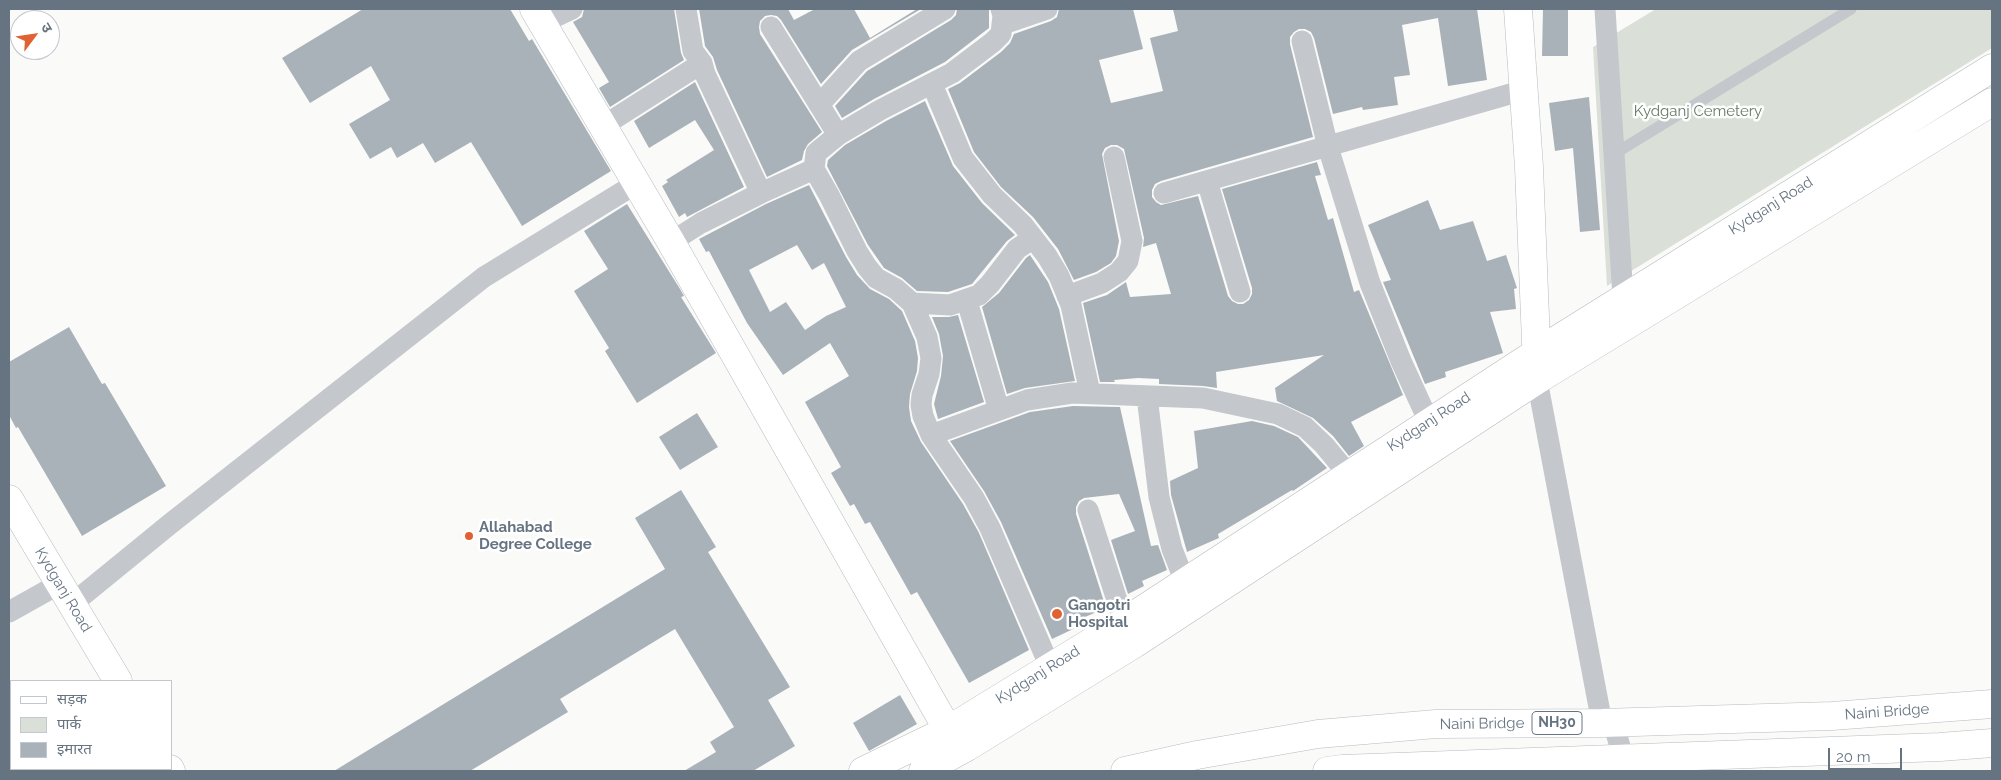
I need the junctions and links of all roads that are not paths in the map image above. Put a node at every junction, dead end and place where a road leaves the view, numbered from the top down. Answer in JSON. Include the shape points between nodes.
{"nodes":[{"id":1,"x":572,"y":9,"type":"edge"},
{"id":2,"x":686,"y":9,"type":"edge"},
{"id":3,"x":945,"y":9,"type":"edge"},
{"id":4,"x":1046,"y":9,"type":"edge"},
{"id":5,"x":1518,"y":9,"type":"edge"},
{"id":6,"x":1605,"y":9,"type":"edge"},
{"id":7,"x":1850,"y":9,"type":"edge"},
{"id":8,"x":538,"y":16,"type":"edge"},
{"id":9,"x":1002,"y":17,"type":"edge"},
{"id":10,"x":772,"y":27,"type":"dead end"},
{"id":11,"x":1302,"y":41,"type":"dead end"},
{"id":12,"x":702,"y":63,"type":"junction"},
{"id":13,"x":1992,"y":68,"type":"edge"},
{"id":14,"x":932,"y":84,"type":"junction"},
{"id":15,"x":1524,"y":90,"type":"junction"},
{"id":16,"x":1992,"y":102,"type":"edge"},
{"id":17,"x":819,"y":104,"type":"junction"},
{"id":18,"x":603,"y":126,"type":"junction"},
{"id":19,"x":838,"y":135,"type":"junction"},
{"id":20,"x":1328,"y":147,"type":"junction"},
{"id":21,"x":1614,"y":154,"type":"junction"},
{"id":22,"x":1114,"y":158,"type":"dead end"},
{"id":23,"x":814,"y":169,"type":"junction"},
{"id":24,"x":1207,"y":181,"type":"junction"},
{"id":25,"x":637,"y":183,"type":"junction"},
{"id":26,"x":1164,"y":192,"type":"dead end"},
{"id":27,"x":761,"y":193,"type":"junction"},
{"id":28,"x":1033,"y":238,"type":"junction"},
{"id":29,"x":671,"y":242,"type":"junction"},
{"id":30,"x":1240,"y":292,"type":"dead end"},
{"id":31,"x":1067,"y":296,"type":"junction"},
{"id":32,"x":1623,"y":298,"type":"junction"},
{"id":33,"x":967,"y":301,"type":"junction"},
{"id":34,"x":912,"y":303,"type":"junction"},
{"id":35,"x":1536,"y":352,"type":"junction"},
{"id":36,"x":1537,"y":380,"type":"junction"},
{"id":37,"x":1090,"y":393,"type":"junction"},
{"id":38,"x":1147,"y":396,"type":"junction"},
{"id":39,"x":999,"y":410,"type":"junction"},
{"id":40,"x":1429,"y":422,"type":"junction"},
{"id":41,"x":932,"y":435,"type":"junction"},
{"id":42,"x":1349,"y":475,"type":"junction"},
{"id":43,"x":9,"y":499,"type":"edge"},
{"id":44,"x":1088,"y":510,"type":"dead end"},
{"id":45,"x":1184,"y":582,"type":"junction"},
{"id":46,"x":65,"y":594,"type":"junction"},
{"id":47,"x":9,"y":612,"type":"edge"},
{"id":48,"x":1124,"y":622,"type":"junction"},
{"id":49,"x":1050,"y":667,"type":"junction"},
{"id":50,"x":117,"y":680,"type":"edge"},
{"id":51,"x":1992,"y":704,"type":"edge"},
{"id":52,"x":1608,"y":722,"type":"junction"},
{"id":53,"x":953,"y":741,"type":"junction"},
{"id":54,"x":1992,"y":743,"type":"edge"},
{"id":55,"x":1625,"y":765,"type":"edge"},
{"id":56,"x":863,"y":771,"type":"edge"},
{"id":57,"x":923,"y":771,"type":"edge"},
{"id":58,"x":1125,"y":771,"type":"edge"},
{"id":59,"x":1327,"y":771,"type":"edge"}],
"edges":[{"from":1,"to":8,"type":"street"},
{"from":2,"to":12,"type":"street","via":[[693,51]]},
{"from":3,"to":17,"type":"street","via":[[859,61]]},
{"from":4,"to":9,"type":"street"},
{"from":5,"to":15,"type":"main road"},
{"from":6,"to":21,"type":"street"},
{"from":7,"to":21,"type":"lane"},
{"from":8,"to":18,"type":"main road"},
{"from":9,"to":14,"type":"street","via":[[1001,34],[993,42]]},
{"from":10,"to":17,"type":"street"},
{"from":11,"to":20,"type":"street"},
{"from":12,"to":18,"type":"street"},
{"from":12,"to":27,"type":"street"},
{"from":13,"to":32,"type":"main road","name":"Kydganj Road"},
{"from":14,"to":19,"type":"street"},
{"from":14,"to":28,"type":"street","via":[[963,158]]},
{"from":15,"to":20,"type":"street"},
{"from":15,"to":35,"type":"main road"},
{"from":16,"to":36,"type":"main road","name":"Kydganj Road"},
{"from":17,"to":19,"type":"street"},
{"from":18,"to":25,"type":"main road"},
{"from":19,"to":23,"type":"street","via":[[816,153]]},
{"from":20,"to":24,"type":"street"},
{"from":20,"to":40,"type":"street","via":[[1370,282]]},
{"from":21,"to":32,"type":"street"},
{"from":22,"to":31,"type":"street","via":[[1132,241],[1128,261],[1119,272],[1102,283]]},
{"from":23,"to":27,"type":"street"},
{"from":23,"to":34,"type":"street","via":[[867,267],[883,284],[896,289]]},
{"from":24,"to":26,"type":"street"},
{"from":24,"to":30,"type":"street"},
{"from":25,"to":29,"type":"main road"},
{"from":25,"to":46,"type":"street","via":[[484,277],[170,524]]},
{"from":27,"to":29,"type":"street","via":[[700,223]]},
{"from":28,"to":31,"type":"street","via":[[1059,276]]},
{"from":28,"to":33,"type":"street","via":[[1017,249],[979,295]]},
{"from":29,"to":53,"type":"main road"},
{"from":31,"to":37,"type":"street"},
{"from":32,"to":35,"type":"main road","name":"Kydganj Road"},
{"from":33,"to":34,"type":"street","via":[[950,306]]},
{"from":33,"to":39,"type":"street"},
{"from":34,"to":41,"type":"street","via":[[931,358],[921,405]]},
{"from":35,"to":36,"type":"main road"},
{"from":35,"to":40,"type":"main road","name":"Kydganj Road"},
{"from":36,"to":52,"type":"street"},
{"from":36,"to":53,"type":"main road","name":"Kydganj Road","via":[[1134,644]]},
{"from":37,"to":38,"type":"street"},
{"from":37,"to":39,"type":"street","via":[[1027,400]]},
{"from":38,"to":42,"type":"street","via":[[1202,398],[1278,414],[1304,427]]},
{"from":38,"to":45,"type":"street","via":[[1159,497]]},
{"from":39,"to":41,"type":"street"},
{"from":40,"to":42,"type":"main road","name":"Kydganj Road"},
{"from":41,"to":49,"type":"street","via":[[990,528]]},
{"from":42,"to":45,"type":"main road","name":"Kydganj Road"},
{"from":43,"to":46,"type":"main road","name":"Kydganj Road"},
{"from":44,"to":48,"type":"street"},
{"from":45,"to":48,"type":"main road","name":"Kydganj Road"},
{"from":46,"to":47,"type":"street"},
{"from":46,"to":50,"type":"main road","name":"Kydganj Road"},
{"from":48,"to":49,"type":"main road","name":"Kydganj Road"},
{"from":49,"to":53,"type":"main road","name":"Kydganj Road"},
{"from":51,"to":52,"type":"main road","name":"Naini Bridge","number":"NH30","via":[[1832,716]]},
{"from":52,"to":55,"type":"street"},
{"from":52,"to":58,"type":"main road","name":"Naini Bridge","number":"NH30","via":[[1436,724],[1318,734]]},
{"from":53,"to":56,"type":"main road","name":"Kydganj Road"},
{"from":53,"to":57,"type":"main road","name":"Kydganj Road"},
{"from":54,"to":55,"type":"main road"},
{"from":55,"to":59,"type":"main road"}]}
